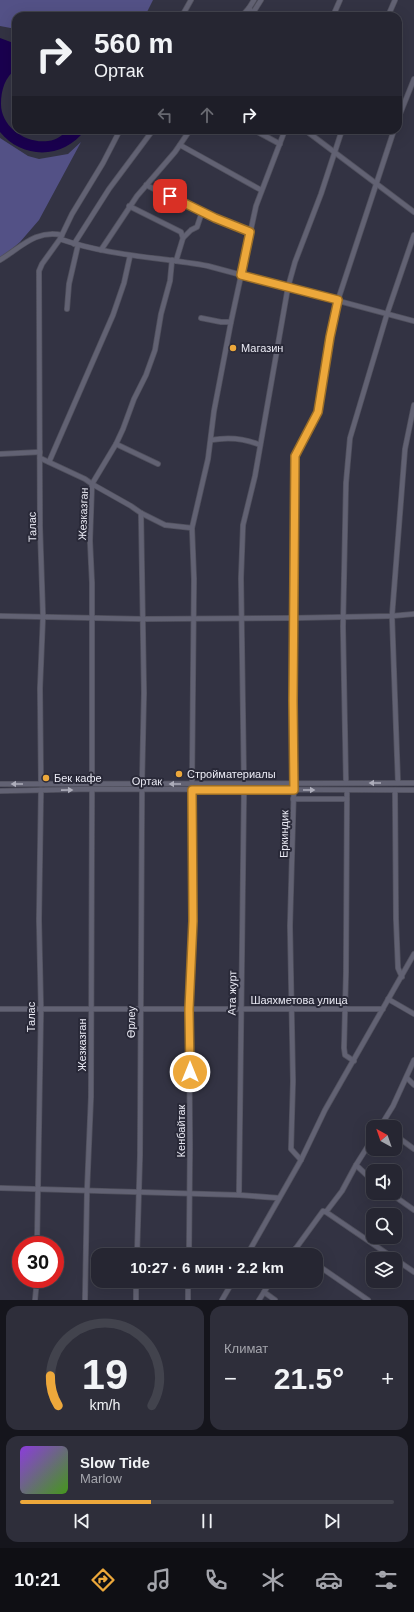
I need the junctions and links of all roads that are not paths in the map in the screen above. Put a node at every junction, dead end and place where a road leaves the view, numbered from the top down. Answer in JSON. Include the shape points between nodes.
{"nodes":[{"id":1,"x":191,"y":0,"type":"edge"},
{"id":2,"x":254,"y":0,"type":"edge"},
{"id":3,"x":261,"y":0,"type":"edge"},
{"id":4,"x":340,"y":0,"type":"edge"},
{"id":5,"x":395,"y":0,"type":"edge"},
{"id":6,"x":184,"y":12,"type":"edge"},
{"id":7,"x":251,"y":12,"type":"edge"},
{"id":8,"x":335,"y":12,"type":"edge"},
{"id":9,"x":390,"y":12,"type":"edge"},
{"id":10,"x":414,"y":79,"type":"edge"},
{"id":11,"x":402,"y":109,"type":"edge"},
{"id":12,"x":118,"y":134,"type":"edge"},
{"id":13,"x":151,"y":134,"type":"edge"},
{"id":14,"x":187,"y":134,"type":"edge"},
{"id":15,"x":261,"y":134,"type":"edge"},
{"id":16,"x":284,"y":134,"type":"edge"},
{"id":17,"x":310,"y":134,"type":"edge"},
{"id":18,"x":341,"y":134,"type":"edge"},
{"id":19,"x":393,"y":134,"type":"edge"},
{"id":20,"x":280,"y":144,"type":"junction"},
{"id":21,"x":180,"y":145,"type":"junction"},
{"id":22,"x":335,"y":152,"type":"junction"},
{"id":23,"x":376,"y":184,"type":"junction"},
{"id":24,"x":146,"y":185,"type":"junction"},
{"id":25,"x":261,"y":190,"type":"junction"},
{"id":26,"x":129,"y":206,"type":"junction"},
{"id":27,"x":202,"y":212,"type":"junction"},
{"id":28,"x":414,"y":212,"type":"edge"},
{"id":29,"x":250,"y":232,"type":"junction"},
{"id":30,"x":414,"y":235,"type":"edge"},
{"id":31,"x":61,"y":237,"type":"junction"},
{"id":32,"x":183,"y":238,"type":"junction"},
{"id":33,"x":76,"y":245,"type":"junction"},
{"id":34,"x":101,"y":250,"type":"junction"},
{"id":35,"x":130,"y":256,"type":"junction"},
{"id":36,"x":0,"y":260,"type":"edge"},
{"id":37,"x":174,"y":261,"type":"junction"},
{"id":38,"x":241,"y":275,"type":"junction"},
{"id":39,"x":288,"y":286,"type":"junction"},
{"id":40,"x":338,"y":300,"type":"junction"},
{"id":41,"x":67,"y":309,"type":"dead end"},
{"id":42,"x":387,"y":314,"type":"junction"},
{"id":43,"x":201,"y":318,"type":"dead end"},
{"id":44,"x":414,"y":321,"type":"edge"},
{"id":45,"x":231,"y":322,"type":"junction"},
{"id":46,"x":414,"y":405,"type":"edge"},
{"id":47,"x":210,"y":440,"type":"junction"},
{"id":48,"x":116,"y":444,"type":"junction"},
{"id":49,"x":260,"y":445,"type":"junction"},
{"id":50,"x":0,"y":454,"type":"edge"},
{"id":51,"x":40,"y":455,"type":"junction"},
{"id":52,"x":49,"y":462,"type":"junction"},
{"id":53,"x":158,"y":464,"type":"dead end"},
{"id":54,"x":92,"y":484,"type":"junction"},
{"id":55,"x":141,"y":514,"type":"junction"},
{"id":56,"x":192,"y":528,"type":"junction"},
{"id":57,"x":414,"y":614,"type":"edge"},
{"id":58,"x":0,"y":616,"type":"edge"},
{"id":59,"x":43,"y":616,"type":"junction"},
{"id":60,"x":392,"y":616,"type":"junction"},
{"id":61,"x":91,"y":617,"type":"junction"},
{"id":62,"x":194,"y":617,"type":"junction"},
{"id":63,"x":143,"y":618,"type":"junction"},
{"id":64,"x":241,"y":618,"type":"junction"},
{"id":65,"x":294,"y":618,"type":"junction"},
{"id":66,"x":343,"y":618,"type":"junction"},
{"id":67,"x":142,"y":783,"type":"junction"},
{"id":68,"x":244,"y":783,"type":"junction"},
{"id":69,"x":346,"y":783,"type":"junction"},
{"id":70,"x":398,"y":783,"type":"junction"},
{"id":71,"x":414,"y":783,"type":"edge"},
{"id":72,"x":0,"y":784,"type":"edge"},
{"id":73,"x":41,"y":784,"type":"junction"},
{"id":74,"x":92,"y":784,"type":"junction"},
{"id":75,"x":192,"y":784,"type":"junction"},
{"id":76,"x":294,"y":784,"type":"junction"},
{"id":77,"x":92,"y":789,"type":"junction"},
{"id":78,"x":41,"y":790,"type":"junction"},
{"id":79,"x":142,"y":790,"type":"junction"},
{"id":80,"x":192,"y":790,"type":"junction"},
{"id":81,"x":244,"y":790,"type":"junction"},
{"id":82,"x":294,"y":790,"type":"junction"},
{"id":83,"x":347,"y":790,"type":"junction"},
{"id":84,"x":395,"y":790,"type":"junction"},
{"id":85,"x":414,"y":790,"type":"edge"},
{"id":86,"x":0,"y":791,"type":"edge"},
{"id":87,"x":293,"y":799,"type":"junction"},
{"id":88,"x":347,"y":799,"type":"junction"},
{"id":89,"x":414,"y":954,"type":"edge"},
{"id":90,"x":402,"y":977,"type":"junction"},
{"id":91,"x":388,"y":1000,"type":"junction"},
{"id":92,"x":90,"y":1008,"type":"junction"},
{"id":93,"x":140,"y":1008,"type":"junction"},
{"id":94,"x":0,"y":1009,"type":"edge"},
{"id":95,"x":189,"y":1009,"type":"junction"},
{"id":96,"x":292,"y":1009,"type":"junction"},
{"id":97,"x":344,"y":1009,"type":"junction"},
{"id":98,"x":383,"y":1009,"type":"junction"},
{"id":99,"x":40,"y":1010,"type":"junction"},
{"id":100,"x":241,"y":1010,"type":"junction"},
{"id":101,"x":414,"y":1014,"type":"edge"},
{"id":102,"x":414,"y":1060,"type":"edge"},
{"id":103,"x":354,"y":1061,"type":"junction"},
{"id":104,"x":407,"y":1078,"type":"junction"},
{"id":105,"x":414,"y":1085,"type":"edge"},
{"id":106,"x":385,"y":1120,"type":"edge"},
{"id":107,"x":402,"y":1140,"type":"edge"},
{"id":108,"x":366,"y":1149,"type":"edge"},
{"id":109,"x":414,"y":1149,"type":"edge"},
{"id":110,"x":301,"y":1160,"type":"junction"},
{"id":111,"x":356,"y":1165,"type":"junction"},
{"id":112,"x":366,"y":1176,"type":"edge"},
{"id":113,"x":0,"y":1188,"type":"edge"},
{"id":114,"x":37,"y":1190,"type":"junction"},
{"id":115,"x":87,"y":1191,"type":"junction"},
{"id":116,"x":139,"y":1192,"type":"junction"},
{"id":117,"x":189,"y":1194,"type":"junction"},
{"id":118,"x":239,"y":1195,"type":"junction"},
{"id":119,"x":279,"y":1198,"type":"junction"},
{"id":120,"x":400,"y":1200,"type":"edge"},
{"id":121,"x":414,"y":1210,"type":"edge"},
{"id":122,"x":326,"y":1212,"type":"junction"},
{"id":123,"x":37,"y":1236,"type":"edge"},
{"id":124,"x":137,"y":1248,"type":"edge"},
{"id":125,"x":189,"y":1248,"type":"edge"},
{"id":126,"x":251,"y":1248,"type":"edge"},
{"id":127,"x":296,"y":1248,"type":"edge"},
{"id":128,"x":385,"y":1252,"type":"edge"},
{"id":129,"x":402,"y":1264,"type":"edge"},
{"id":130,"x":323,"y":1269,"type":"edge"},
{"id":131,"x":414,"y":1272,"type":"edge"},
{"id":132,"x":36,"y":1288,"type":"edge"},
{"id":133,"x":136,"y":1288,"type":"edge"},
{"id":134,"x":188,"y":1288,"type":"edge"},
{"id":135,"x":229,"y":1288,"type":"edge"},
{"id":136,"x":267,"y":1288,"type":"edge"},
{"id":137,"x":264,"y":1292,"type":"junction"},
{"id":138,"x":35,"y":1300,"type":"edge"},
{"id":139,"x":85,"y":1300,"type":"edge"},
{"id":140,"x":136,"y":1300,"type":"edge"},
{"id":141,"x":188,"y":1300,"type":"edge"},
{"id":142,"x":222,"y":1300,"type":"edge"},
{"id":143,"x":259,"y":1300,"type":"edge"},
{"id":144,"x":275,"y":1300,"type":"edge"},
{"id":145,"x":368,"y":1300,"type":"edge"}],
"edges":[{"from":1,"to":6,"type":"street"},
{"from":2,"to":7,"type":"street"},
{"from":3,"to":7,"type":"street"},
{"from":4,"to":8,"type":"street"},
{"from":5,"to":9,"type":"street"},
{"from":10,"to":11,"type":"street"},
{"from":12,"to":31,"type":"street"},
{"from":13,"to":33,"type":"street","via":[[109,189]]},
{"from":14,"to":21,"type":"street"},
{"from":15,"to":20,"type":"street"},
{"from":16,"to":20,"type":"street"},
{"from":17,"to":22,"type":"street"},
{"from":18,"to":22,"type":"street"},
{"from":19,"to":23,"type":"street"},
{"from":20,"to":25,"type":"street"},
{"from":21,"to":24,"type":"street"},
{"from":21,"to":25,"type":"street"},
{"from":22,"to":23,"type":"street"},
{"from":22,"to":39,"type":"street"},
{"from":23,"to":28,"type":"street"},
{"from":23,"to":40,"type":"street"},
{"from":24,"to":26,"type":"street"},
{"from":24,"to":27,"type":"street"},
{"from":25,"to":29,"type":"street"},
{"from":26,"to":32,"type":"street","via":[[176,229],[181,232]]},
{"from":26,"to":34,"type":"street"},
{"from":27,"to":29,"type":"street"},
{"from":27,"to":32,"type":"street","via":[[196,227]]},
{"from":29,"to":38,"type":"street"},
{"from":30,"to":42,"type":"street"},
{"from":31,"to":33,"type":"street"},
{"from":31,"to":36,"type":"street","via":[[52,234],[30,239]]},
{"from":31,"to":51,"type":"street","name":"Талас","via":[[39,271]]},
{"from":32,"to":37,"type":"street","name":"Жезказган"},
{"from":33,"to":34,"type":"street"},
{"from":33,"to":41,"type":"street"},
{"from":34,"to":35,"type":"street"},
{"from":35,"to":37,"type":"street"},
{"from":35,"to":52,"type":"street","via":[[113,315]]},
{"from":37,"to":38,"type":"street","via":[[208,266]]},
{"from":37,"to":48,"type":"street","name":"Жезказган","via":[[155,350]]},
{"from":38,"to":39,"type":"street"},
{"from":38,"to":45,"type":"street"},
{"from":39,"to":40,"type":"street"},
{"from":39,"to":49,"type":"street"},
{"from":40,"to":42,"type":"street"},
{"from":40,"to":65,"type":"street","name":"Еркиндик","via":[[318,412],[295,456]]},
{"from":42,"to":44,"type":"street"},
{"from":42,"to":66,"type":"street","via":[[350,438],[346,483]]},
{"from":43,"to":45,"type":"street"},
{"from":45,"to":47,"type":"street"},
{"from":46,"to":60,"type":"street","via":[[405,449]]},
{"from":47,"to":49,"type":"street","via":[[236,438]]},
{"from":47,"to":56,"type":"street"},
{"from":48,"to":53,"type":"street"},
{"from":48,"to":54,"type":"street","name":"Жезказган"},
{"from":49,"to":64,"type":"street","via":[[244,525]]},
{"from":50,"to":51,"type":"street"},
{"from":51,"to":52,"type":"street"},
{"from":51,"to":59,"type":"street","name":"Талас"},
{"from":52,"to":54,"type":"street"},
{"from":54,"to":55,"type":"street"},
{"from":54,"to":61,"type":"street","name":"Жезказган"},
{"from":55,"to":56,"type":"street","via":[[165,525]]},
{"from":55,"to":63,"type":"street"},
{"from":56,"to":62,"type":"street"},
{"from":57,"to":60,"type":"street"},
{"from":58,"to":59,"type":"street"},
{"from":59,"to":61,"type":"street"},
{"from":59,"to":73,"type":"street","name":"Талас","via":[[40,688]]},
{"from":60,"to":66,"type":"street"},
{"from":60,"to":70,"type":"street"},
{"from":61,"to":63,"type":"street"},
{"from":61,"to":74,"type":"street","name":"Жезказган"},
{"from":62,"to":63,"type":"street"},
{"from":62,"to":64,"type":"street"},
{"from":62,"to":75,"type":"street"},
{"from":63,"to":67,"type":"street"},
{"from":64,"to":65,"type":"street"},
{"from":64,"to":68,"type":"street"},
{"from":65,"to":66,"type":"street"},
{"from":65,"to":76,"type":"street","name":"Еркиндик"},
{"from":66,"to":69,"type":"street"},
{"from":67,"to":74,"type":"street","name":"Ортак"},
{"from":75,"to":67,"type":"street","name":"Ортак","one_way":true},
{"from":68,"to":75,"type":"street","name":"Ортак"},
{"from":68,"to":76,"type":"street","name":"Ортак"},
{"from":70,"to":69,"type":"street","name":"Ортак","one_way":true},
{"from":69,"to":76,"type":"street","name":"Ортак"},
{"from":70,"to":71,"type":"street","name":"Ортак"},
{"from":73,"to":72,"type":"street","name":"Ортак","one_way":true},
{"from":73,"to":74,"type":"street","name":"Ортак"},
{"from":76,"to":82,"type":"street","name":"Еркиндик"},
{"from":78,"to":77,"type":"street","name":"Ортак","one_way":true},
{"from":77,"to":79,"type":"street","name":"Ортак"},
{"from":77,"to":92,"type":"street","name":"Жезказган"},
{"from":78,"to":86,"type":"street","name":"Ортак"},
{"from":78,"to":99,"type":"street","name":"Талас"},
{"from":79,"to":80,"type":"street","name":"Ортак"},
{"from":79,"to":93,"type":"street","name":"Өрлеу"},
{"from":80,"to":81,"type":"street","name":"Ортак"},
{"from":80,"to":95,"type":"street","name":"Кенбайтак","via":[[193,921]]},
{"from":81,"to":82,"type":"street","name":"Ортак"},
{"from":81,"to":100,"type":"street","name":"Ата журт"},
{"from":82,"to":83,"type":"street","name":"Ортак","one_way":true},
{"from":82,"to":87,"type":"street","name":"Еркиндик"},
{"from":83,"to":84,"type":"street","name":"Ортак"},
{"from":83,"to":88,"type":"street"},
{"from":84,"to":85,"type":"street","name":"Ортак"},
{"from":84,"to":90,"type":"street","via":[[396,919],[398,968]]},
{"from":87,"to":88,"type":"street"},
{"from":87,"to":96,"type":"street","name":"Еркиндик","via":[[290,926]]},
{"from":88,"to":97,"type":"street"},
{"from":89,"to":90,"type":"street"},
{"from":90,"to":91,"type":"street"},
{"from":91,"to":98,"type":"street"},
{"from":91,"to":101,"type":"street"},
{"from":92,"to":93,"type":"street","name":"Шаяхметова улица"},
{"from":92,"to":99,"type":"street","name":"Шаяхметова улица"},
{"from":92,"to":115,"type":"street","name":"Жезказган","via":[[91,1097]]},
{"from":93,"to":95,"type":"street","name":"Шаяхметова улица"},
{"from":93,"to":116,"type":"street","name":"Өрлеу"},
{"from":94,"to":99,"type":"street","name":"Шаяхметова улица"},
{"from":95,"to":100,"type":"street","name":"Шаяхметова улица"},
{"from":95,"to":117,"type":"street","name":"Кенбайтак"},
{"from":96,"to":97,"type":"street","name":"Шаяхметова улица"},
{"from":96,"to":100,"type":"street","name":"Шаяхметова улица"},
{"from":96,"to":110,"type":"street","name":"Еркиндик","via":[[291,1149]]},
{"from":97,"to":98,"type":"street","name":"Шаяхметова улица"},
{"from":97,"to":103,"type":"street","via":[[345,1054]]},
{"from":98,"to":103,"type":"street"},
{"from":99,"to":114,"type":"street","name":"Талас"},
{"from":100,"to":118,"type":"street","name":"Ата журт"},
{"from":102,"to":104,"type":"street"},
{"from":103,"to":110,"type":"street","via":[[325,1110]]},
{"from":104,"to":105,"type":"street"},
{"from":104,"to":106,"type":"street"},
{"from":107,"to":109,"type":"street"},
{"from":108,"to":111,"type":"street"},
{"from":110,"to":119,"type":"street"},
{"from":111,"to":112,"type":"street"},
{"from":111,"to":122,"type":"street","via":[[342,1191]]},
{"from":113,"to":114,"type":"street"},
{"from":114,"to":115,"type":"street"},
{"from":114,"to":123,"type":"street","name":"Талас"},
{"from":115,"to":116,"type":"street"},
{"from":115,"to":139,"type":"street","name":"Жезказган"},
{"from":116,"to":117,"type":"street"},
{"from":116,"to":124,"type":"street","name":"Өрлеу"},
{"from":117,"to":118,"type":"street"},
{"from":117,"to":125,"type":"street","name":"Кенбайтак"},
{"from":118,"to":119,"type":"street"},
{"from":119,"to":126,"type":"street"},
{"from":120,"to":121,"type":"street"},
{"from":122,"to":127,"type":"street","via":[[323,1211]]},
{"from":122,"to":128,"type":"street"},
{"from":129,"to":131,"type":"street"},
{"from":130,"to":145,"type":"street"},
{"from":132,"to":138,"type":"street"},
{"from":133,"to":140,"type":"street"},
{"from":134,"to":141,"type":"street"},
{"from":135,"to":142,"type":"street"},
{"from":136,"to":137,"type":"street"},
{"from":137,"to":143,"type":"street"},
{"from":137,"to":144,"type":"street"}]}
